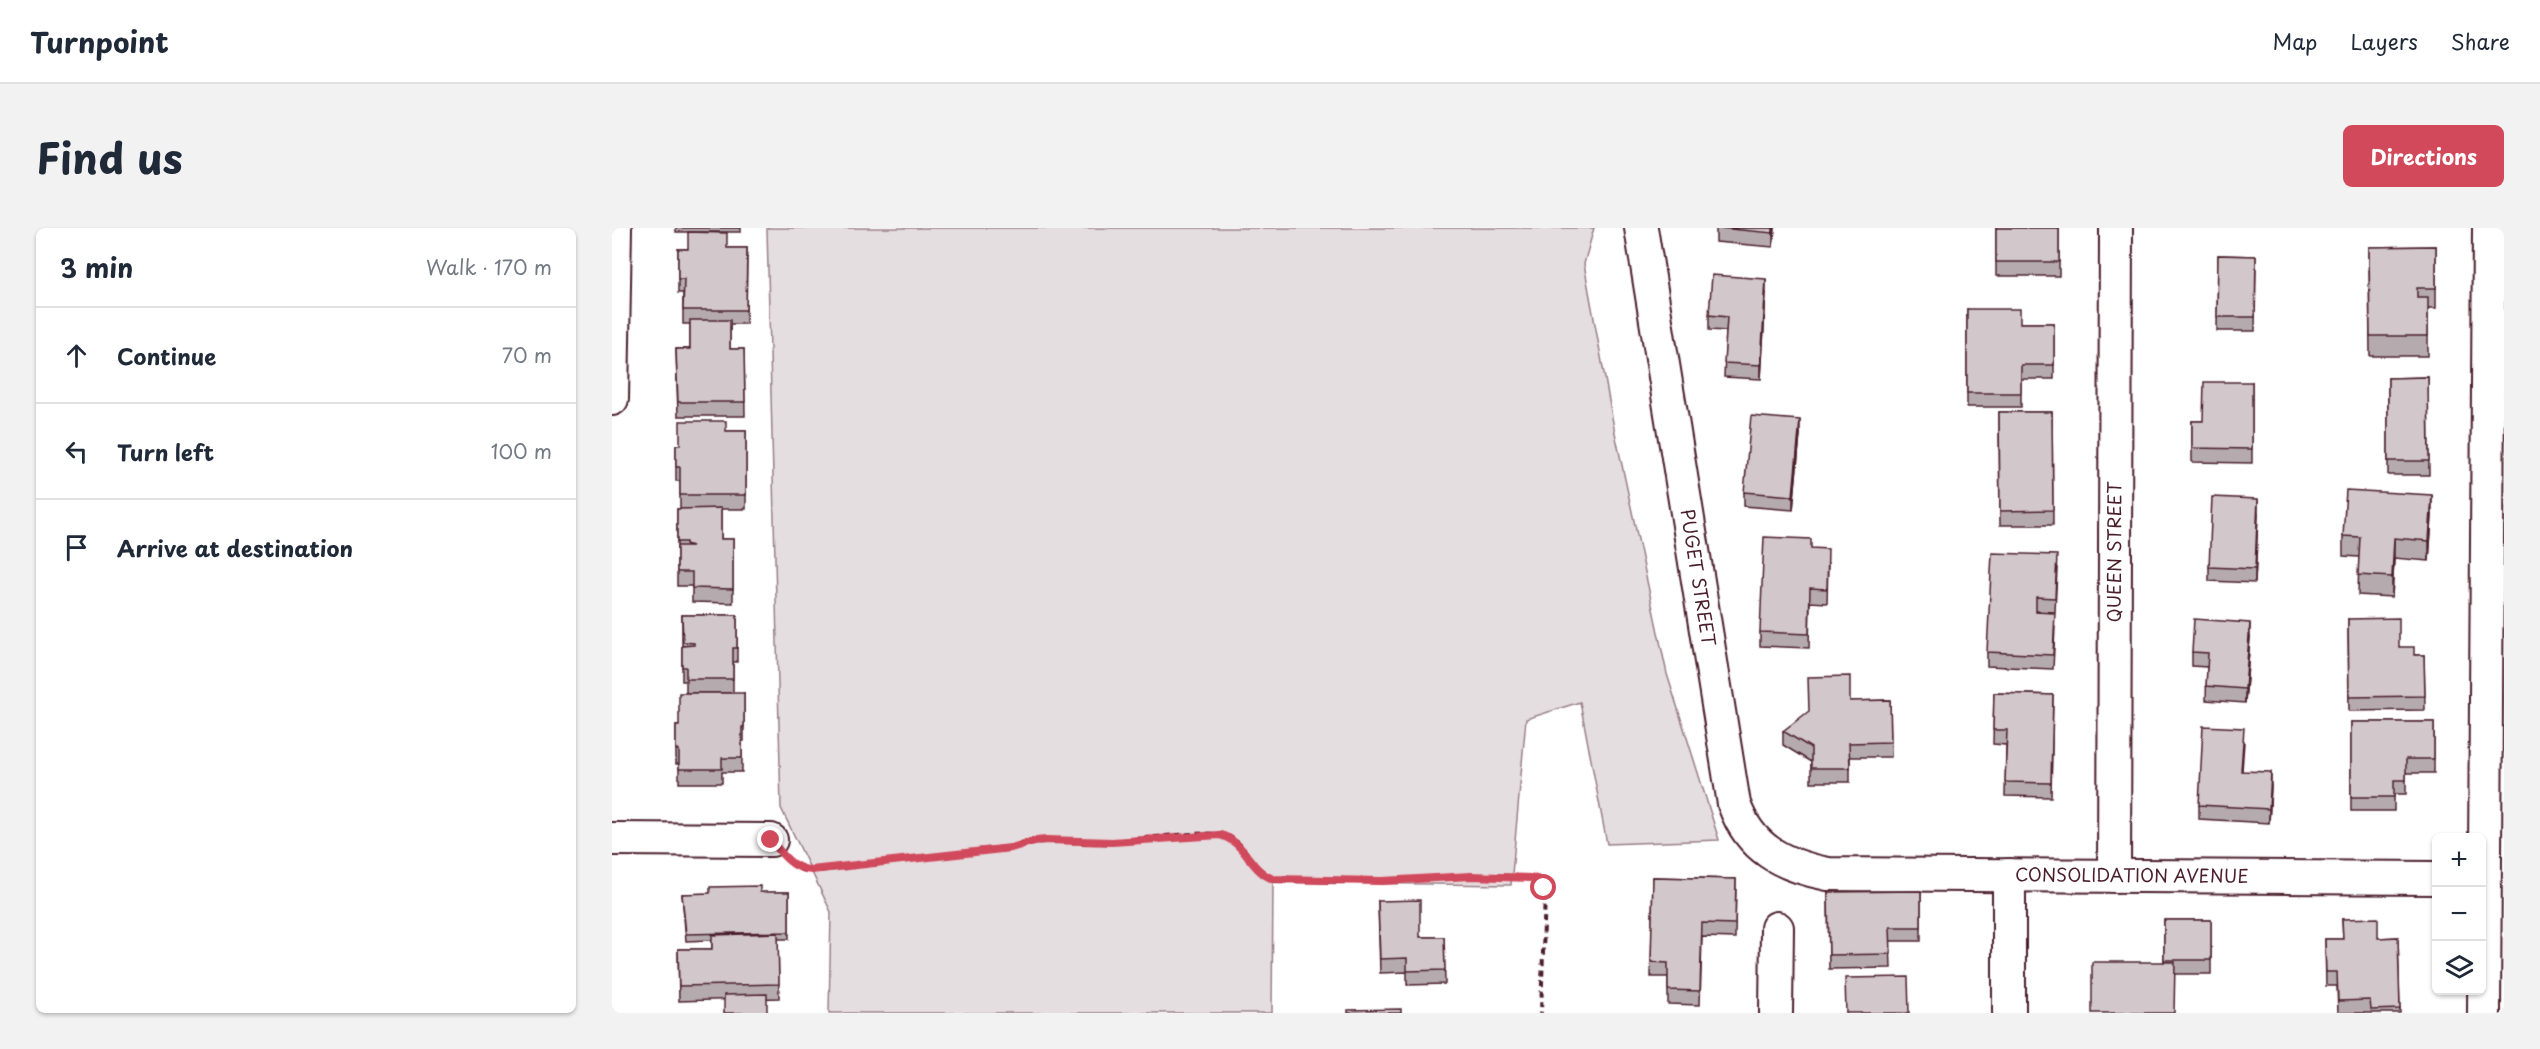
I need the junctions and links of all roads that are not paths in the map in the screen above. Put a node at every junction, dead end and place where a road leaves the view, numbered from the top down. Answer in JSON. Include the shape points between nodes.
{"nodes":[{"id":1,"x":615,"y":228,"type":"edge"},
{"id":2,"x":1641,"y":228,"type":"edge"},
{"id":3,"x":2116,"y":228,"type":"edge"},
{"id":4,"x":2488,"y":228,"type":"edge"},
{"id":5,"x":612,"y":399,"type":"edge"},
{"id":6,"x":612,"y":839,"type":"edge"},
{"id":7,"x":771,"y":840,"type":"road end"},
{"id":8,"x":1828,"y":874,"type":"joint"},
{"id":9,"x":2010,"y":875,"type":"junction"},
{"id":10,"x":2114,"y":876,"type":"junction"},
{"id":11,"x":2432,"y":878,"type":"edge"},
{"id":12,"x":2490,"y":878,"type":"edge"},
{"id":13,"x":1777,"y":928,"type":"dead end"},
{"id":14,"x":1776,"y":1013,"type":"edge"},
{"id":15,"x":2010,"y":1013,"type":"edge"},
{"id":16,"x":2484,"y":1013,"type":"edge"}],
"edges":[{"from":1,"to":5,"type":"street"},
{"from":2,"to":8,"type":"street","name":"PUGET STREET","via":[[1734,804],[1756,843],[1790,863]]},
{"from":3,"to":10,"type":"street","name":"QUEEN STREET"},
{"from":4,"to":12,"type":"street"},
{"from":6,"to":7,"type":"street"},
{"from":8,"to":9,"type":"street","name":"CONSOLIDATION AVENUE"},
{"from":9,"to":10,"type":"street","name":"CONSOLIDATION AVENUE"},
{"from":9,"to":15,"type":"street"},
{"from":10,"to":11,"type":"street","name":"CONSOLIDATION AVENUE"},
{"from":12,"to":16,"type":"street"},
{"from":13,"to":14,"type":"street"}]}
